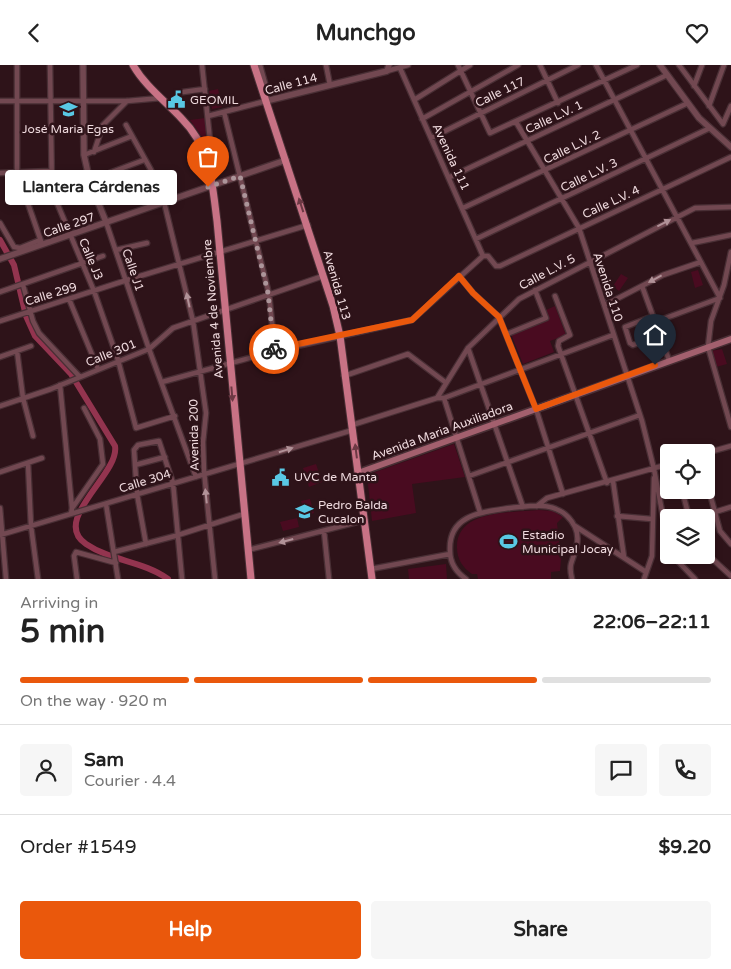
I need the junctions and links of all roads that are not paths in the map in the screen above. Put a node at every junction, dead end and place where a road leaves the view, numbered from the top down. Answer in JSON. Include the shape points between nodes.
{"nodes":[{"id":1,"x":17,"y":65,"type":"edge"},
{"id":2,"x":50,"y":65,"type":"edge"},
{"id":3,"x":83,"y":65,"type":"edge"},
{"id":4,"x":133,"y":65,"type":"edge"},
{"id":5,"x":203,"y":65,"type":"edge"},
{"id":6,"x":254,"y":65,"type":"edge"},
{"id":7,"x":260,"y":65,"type":"edge"},
{"id":8,"x":326,"y":65,"type":"edge"},
{"id":9,"x":408,"y":65,"type":"edge"},
{"id":10,"x":458,"y":65,"type":"edge"},
{"id":11,"x":470,"y":65,"type":"edge"},
{"id":12,"x":518,"y":65,"type":"edge"},
{"id":13,"x":540,"y":65,"type":"edge"},
{"id":14,"x":578,"y":65,"type":"edge"},
{"id":15,"x":596,"y":65,"type":"edge"},
{"id":16,"x":637,"y":65,"type":"edge"},
{"id":17,"x":660,"y":65,"type":"edge"},
{"id":18,"x":680,"y":65,"type":"edge"},
{"id":19,"x":702,"y":65,"type":"edge"},
{"id":20,"x":724,"y":65,"type":"edge"},
{"id":21,"x":388,"y":68,"type":"edge"},
{"id":22,"x":400,"y":68,"type":"junction"},
{"id":23,"x":461,"y":70,"type":"junction"},
{"id":24,"x":668,"y":75,"type":"junction"},
{"id":25,"x":548,"y":80,"type":"junction"},
{"id":26,"x":606,"y":81,"type":"junction"},
{"id":27,"x":330,"y":85,"type":"junction"},
{"id":28,"x":694,"y":86,"type":"junction"},
{"id":29,"x":205,"y":89,"type":"junction"},
{"id":30,"x":471,"y":91,"type":"junction"},
{"id":31,"x":183,"y":92,"type":"dead end"},
{"id":32,"x":161,"y":98,"type":"junction"},
{"id":33,"x":616,"y":99,"type":"junction"},
{"id":34,"x":50,"y":100,"type":"junction"},
{"id":35,"x":414,"y":100,"type":"junction"},
{"id":36,"x":0,"y":101,"type":"edge"},
{"id":37,"x":17,"y":101,"type":"junction"},
{"id":38,"x":83,"y":101,"type":"junction"},
{"id":39,"x":127,"y":101,"type":"junction"},
{"id":40,"x":266,"y":101,"type":"junction"},
{"id":41,"x":558,"y":103,"type":"junction"},
{"id":42,"x":688,"y":103,"type":"junction"},
{"id":43,"x":709,"y":106,"type":"junction"},
{"id":44,"x":731,"y":106,"type":"edge"},
{"id":45,"x":224,"y":112,"type":"junction"},
{"id":46,"x":480,"y":112,"type":"junction"},
{"id":47,"x":208,"y":116,"type":"junction"},
{"id":48,"x":422,"y":119,"type":"junction"},
{"id":49,"x":516,"y":122,"type":"junction"},
{"id":50,"x":126,"y":125,"type":"dead end"},
{"id":51,"x":710,"y":128,"type":"junction"},
{"id":52,"x":631,"y":129,"type":"junction"},
{"id":53,"x":132,"y":136,"type":"junction"},
{"id":54,"x":431,"y":138,"type":"junction"},
{"id":55,"x":527,"y":141,"type":"junction"},
{"id":56,"x":731,"y":145,"type":"edge"},
{"id":57,"x":94,"y":151,"type":"junction"},
{"id":58,"x":84,"y":155,"type":"junction"},
{"id":59,"x":731,"y":157,"type":"edge"},
{"id":60,"x":646,"y":159,"type":"junction"},
{"id":61,"x":144,"y":160,"type":"junction"},
{"id":62,"x":286,"y":160,"type":"junction"},
{"id":63,"x":209,"y":162,"type":"junction"},
{"id":64,"x":50,"y":171,"type":"junction"},
{"id":65,"x":545,"y":171,"type":"junction"},
{"id":66,"x":17,"y":172,"type":"junction"},
{"id":67,"x":0,"y":173,"type":"edge"},
{"id":68,"x":240,"y":176,"type":"junction"},
{"id":69,"x":450,"y":177,"type":"junction"},
{"id":70,"x":90,"y":182,"type":"junction"},
{"id":71,"x":213,"y":185,"type":"junction"},
{"id":72,"x":72,"y":187,"type":"dead end"},
{"id":73,"x":663,"y":189,"type":"junction"},
{"id":74,"x":562,"y":199,"type":"junction"},
{"id":75,"x":164,"y":202,"type":"junction"},
{"id":76,"x":731,"y":207,"type":"edge"},
{"id":77,"x":463,"y":208,"type":"junction"},
{"id":78,"x":677,"y":216,"type":"junction"},
{"id":79,"x":0,"y":223,"type":"edge"},
{"id":80,"x":106,"y":223,"type":"junction"},
{"id":81,"x":308,"y":225,"type":"junction"},
{"id":82,"x":579,"y":228,"type":"junction"},
{"id":83,"x":70,"y":235,"type":"junction"},
{"id":84,"x":731,"y":235,"type":"edge"},
{"id":85,"x":476,"y":239,"type":"junction"},
{"id":86,"x":255,"y":242,"type":"junction"},
{"id":87,"x":41,"y":243,"type":"junction"},
{"id":88,"x":147,"y":243,"type":"dead end"},
{"id":89,"x":692,"y":243,"type":"junction"},
{"id":90,"x":116,"y":249,"type":"junction"},
{"id":91,"x":731,"y":252,"type":"edge"},
{"id":92,"x":220,"y":253,"type":"junction"},
{"id":93,"x":103,"y":256,"type":"dead end"},
{"id":94,"x":483,"y":256,"type":"junction"},
{"id":95,"x":0,"y":259,"type":"edge"},
{"id":96,"x":590,"y":261,"type":"junction"},
{"id":97,"x":701,"y":261,"type":"junction"},
{"id":98,"x":82,"y":263,"type":"junction"},
{"id":99,"x":180,"y":264,"type":"junction"},
{"id":100,"x":459,"y":276,"type":"junction"},
{"id":101,"x":324,"y":277,"type":"junction"},
{"id":102,"x":127,"y":280,"type":"junction"},
{"id":103,"x":23,"y":285,"type":"junction"},
{"id":104,"x":642,"y":286,"type":"junction"},
{"id":105,"x":535,"y":290,"type":"junction"},
{"id":106,"x":94,"y":291,"type":"junction"},
{"id":107,"x":0,"y":293,"type":"edge"},
{"id":108,"x":268,"y":293,"type":"junction"},
{"id":109,"x":556,"y":295,"type":"dead end"},
{"id":110,"x":720,"y":298,"type":"junction"},
{"id":111,"x":69,"y":299,"type":"junction"},
{"id":112,"x":605,"y":305,"type":"junction"},
{"id":113,"x":28,"y":311,"type":"junction"},
{"id":114,"x":225,"y":311,"type":"junction"},
{"id":115,"x":499,"y":317,"type":"junction"},
{"id":116,"x":648,"y":318,"type":"dead end"},
{"id":117,"x":0,"y":321,"type":"edge"},
{"id":118,"x":193,"y":321,"type":"junction"},
{"id":119,"x":655,"y":322,"type":"junction"},
{"id":120,"x":507,"y":334,"type":"junction"},
{"id":121,"x":612,"y":335,"type":"junction"},
{"id":122,"x":661,"y":335,"type":"junction"},
{"id":123,"x":340,"y":336,"type":"junction"},
{"id":124,"x":731,"y":339,"type":"edge"},
{"id":125,"x":31,"y":346,"type":"dead end"},
{"id":126,"x":468,"y":347,"type":"junction"},
{"id":127,"x":708,"y":347,"type":"junction"},
{"id":128,"x":149,"y":349,"type":"junction"},
{"id":129,"x":16,"y":351,"type":"junction"},
{"id":130,"x":275,"y":351,"type":"junction"},
{"id":131,"x":561,"y":356,"type":"junction"},
{"id":132,"x":0,"y":357,"type":"edge"},
{"id":133,"x":118,"y":360,"type":"junction"},
{"id":134,"x":669,"y":360,"type":"junction"},
{"id":135,"x":229,"y":363,"type":"junction"},
{"id":136,"x":98,"y":369,"type":"junction"},
{"id":137,"x":519,"y":370,"type":"junction"},
{"id":138,"x":201,"y":371,"type":"junction"},
{"id":139,"x":344,"y":376,"type":"junction"},
{"id":140,"x":627,"y":376,"type":"junction"},
{"id":141,"x":78,"y":378,"type":"junction"},
{"id":142,"x":162,"y":381,"type":"junction"},
{"id":143,"x":445,"y":382,"type":"junction"},
{"id":144,"x":481,"y":384,"type":"junction"},
{"id":145,"x":60,"y":385,"type":"junction"},
{"id":146,"x":575,"y":395,"type":"junction"},
{"id":147,"x":23,"y":398,"type":"junction"},
{"id":148,"x":437,"y":398,"type":"junction"},
{"id":149,"x":444,"y":398,"type":"junction"},
{"id":150,"x":0,"y":406,"type":"edge"},
{"id":151,"x":84,"y":408,"type":"dead end"},
{"id":152,"x":536,"y":409,"type":"junction"},
{"id":153,"x":640,"y":415,"type":"junction"},
{"id":154,"x":175,"y":416,"type":"junction"},
{"id":155,"x":730,"y":420,"type":"edge"},
{"id":156,"x":496,"y":424,"type":"junction"},
{"id":157,"x":353,"y":427,"type":"junction"},
{"id":158,"x":731,"y":427,"type":"edge"},
{"id":159,"x":589,"y":433,"type":"junction"},
{"id":160,"x":33,"y":436,"type":"dead end"},
{"id":161,"x":456,"y":437,"type":"junction"},
{"id":162,"x":731,"y":446,"type":"edge"},
{"id":163,"x":550,"y":449,"type":"junction"},
{"id":164,"x":715,"y":450,"type":"edge"},
{"id":165,"x":165,"y":457,"type":"junction"},
{"id":166,"x":42,"y":458,"type":"dead end"},
{"id":167,"x":508,"y":462,"type":"junction"},
{"id":168,"x":28,"y":463,"type":"junction"},
{"id":169,"x":240,"y":464,"type":"junction"},
{"id":170,"x":136,"y":465,"type":"junction"},
{"id":171,"x":660,"y":467,"type":"edge"},
{"id":172,"x":654,"y":469,"type":"junction"},
{"id":173,"x":0,"y":472,"type":"edge"},
{"id":174,"x":358,"y":473,"type":"junction"},
{"id":175,"x":204,"y":474,"type":"junction"},
{"id":176,"x":469,"y":476,"type":"junction"},
{"id":177,"x":196,"y":477,"type":"junction"},
{"id":178,"x":614,"y":481,"type":"junction"},
{"id":179,"x":173,"y":483,"type":"junction"},
{"id":180,"x":606,"y":483,"type":"junction"},
{"id":181,"x":137,"y":493,"type":"junction"},
{"id":182,"x":563,"y":494,"type":"junction"},
{"id":183,"x":106,"y":504,"type":"junction"},
{"id":184,"x":537,"y":506,"type":"junction"},
{"id":185,"x":523,"y":507,"type":"junction"},
{"id":186,"x":731,"y":507,"type":"edge"},
{"id":187,"x":0,"y":508,"type":"edge"},
{"id":188,"x":72,"y":508,"type":"junction"},
{"id":189,"x":662,"y":509,"type":"edge"},
{"id":190,"x":480,"y":512,"type":"junction"},
{"id":191,"x":715,"y":512,"type":"joint"},
{"id":192,"x":72,"y":514,"type":"junction"},
{"id":193,"x":244,"y":514,"type":"junction"},
{"id":194,"x":618,"y":516,"type":"junction"},
{"id":195,"x":652,"y":519,"type":"junction"},
{"id":196,"x":365,"y":520,"type":"junction"},
{"id":197,"x":209,"y":524,"type":"junction"},
{"id":198,"x":574,"y":525,"type":"junction"},
{"id":199,"x":31,"y":526,"type":"junction"},
{"id":200,"x":324,"y":531,"type":"junction"},
{"id":201,"x":1,"y":535,"type":"edge"},
{"id":202,"x":176,"y":535,"type":"junction"},
{"id":203,"x":146,"y":544,"type":"junction"},
{"id":204,"x":731,"y":544,"type":"edge"},
{"id":205,"x":248,"y":550,"type":"junction"},
{"id":206,"x":114,"y":553,"type":"junction"},
{"id":207,"x":450,"y":554,"type":"junction"},
{"id":208,"x":624,"y":557,"type":"junction"},
{"id":209,"x":715,"y":561,"type":"edge"},
{"id":210,"x":116,"y":563,"type":"junction"},
{"id":211,"x":681,"y":564,"type":"edge"},
{"id":212,"x":371,"y":569,"type":"junction"},
{"id":213,"x":646,"y":572,"type":"junction"},
{"id":214,"x":731,"y":576,"type":"edge"},
{"id":215,"x":6,"y":579,"type":"edge"},
{"id":216,"x":38,"y":579,"type":"edge"},
{"id":217,"x":77,"y":579,"type":"edge"},
{"id":218,"x":118,"y":579,"type":"edge"},
{"id":219,"x":182,"y":579,"type":"edge"},
{"id":220,"x":214,"y":579,"type":"edge"},
{"id":221,"x":251,"y":579,"type":"edge"},
{"id":222,"x":329,"y":579,"type":"edge"},
{"id":223,"x":372,"y":579,"type":"edge"},
{"id":224,"x":466,"y":579,"type":"edge"},
{"id":225,"x":572,"y":579,"type":"edge"},
{"id":226,"x":644,"y":579,"type":"edge"},
{"id":227,"x":695,"y":579,"type":"edge"}],
"edges":[{"from":1,"to":37,"type":"street"},
{"from":2,"to":34,"type":"street","name":"Calle J3"},
{"from":3,"to":38,"type":"street","name":"Calle J1"},
{"from":4,"to":32,"type":"main road","name":"Avenida 4 de Noviembre"},
{"from":5,"to":29,"type":"street"},
{"from":6,"to":40,"type":"main road","name":"Avenida 113"},
{"from":7,"to":40,"type":"street","via":[[268,94]]},
{"from":8,"to":27,"type":"street"},
{"from":9,"to":22,"type":"street","name":"Calle 114"},
{"from":10,"to":23,"type":"street"},
{"from":11,"to":23,"type":"street"},
{"from":12,"to":30,"type":"street"},
{"from":13,"to":25,"type":"street"},
{"from":14,"to":25,"type":"street","name":"Calle 117"},
{"from":15,"to":26,"type":"street"},
{"from":16,"to":26,"type":"street"},
{"from":17,"to":24,"type":"street"},
{"from":18,"to":28,"type":"street"},
{"from":19,"to":28,"type":"street"},
{"from":20,"to":43,"type":"street"},
{"from":21,"to":22,"type":"street","name":"Calle 114"},
{"from":21,"to":27,"type":"street","name":"Calle 114"},
{"from":22,"to":35,"type":"street","name":"Avenida 111"},
{"from":23,"to":30,"type":"street"},
{"from":23,"to":35,"type":"street"},
{"from":24,"to":33,"type":"street","name":"Calle L.V. 1"},
{"from":24,"to":42,"type":"street"},
{"from":25,"to":41,"type":"street"},
{"from":25,"to":46,"type":"street","name":"Calle 117"},
{"from":26,"to":33,"type":"street"},
{"from":26,"to":41,"type":"street"},
{"from":27,"to":40,"type":"street","name":"Calle 114"},
{"from":28,"to":43,"type":"street"},
{"from":29,"to":31,"type":"street"},
{"from":29,"to":47,"type":"street"},
{"from":30,"to":46,"type":"street"},
{"from":30,"to":48,"type":"street"},
{"from":32,"to":39,"type":"street"},
{"from":32,"to":63,"type":"main road","name":"Avenida 4 de Noviembre","via":[[193,131]]},
{"from":33,"to":52,"type":"street"},
{"from":33,"to":55,"type":"street","name":"Calle L.V. 1"},
{"from":34,"to":37,"type":"street"},
{"from":34,"to":38,"type":"street"},
{"from":34,"to":64,"type":"street","name":"Calle J3"},
{"from":35,"to":48,"type":"street","name":"Avenida 111"},
{"from":36,"to":37,"type":"street"},
{"from":37,"to":66,"type":"street"},
{"from":38,"to":39,"type":"street"},
{"from":38,"to":58,"type":"street","name":"Calle J1"},
{"from":39,"to":57,"type":"street","via":[[103,125]]},
{"from":40,"to":45,"type":"street","name":"Calle 114"},
{"from":40,"to":62,"type":"main road","name":"Avenida 113"},
{"from":41,"to":49,"type":"street"},
{"from":42,"to":51,"type":"street"},
{"from":42,"to":52,"type":"street","name":"Calle L.V. 2"},
{"from":43,"to":44,"type":"street","via":[[723,124]]},
{"from":45,"to":47,"type":"street","name":"Calle 114"},
{"from":45,"to":68,"type":"street"},
{"from":46,"to":49,"type":"street","via":[[490,133]]},
{"from":46,"to":54,"type":"street","name":"Calle 117"},
{"from":47,"to":63,"type":"street"},
{"from":48,"to":54,"type":"street","name":"Avenida 111"},
{"from":49,"to":55,"type":"street","name":"Avenida 110"},
{"from":50,"to":53,"type":"street","name":"Avenida 200"},
{"from":51,"to":56,"type":"street"},
{"from":51,"to":60,"type":"street","name":"Calle L.V. 3"},
{"from":52,"to":60,"type":"street"},
{"from":52,"to":65,"type":"street","name":"Calle L.V. 2"},
{"from":53,"to":57,"type":"street"},
{"from":53,"to":61,"type":"street","name":"Avenida 200"},
{"from":54,"to":69,"type":"street","name":"Avenida 111"},
{"from":55,"to":65,"type":"street","name":"Avenida 110"},
{"from":55,"to":69,"type":"street","name":"Calle L.V. 1"},
{"from":57,"to":58,"type":"street"},
{"from":58,"to":70,"type":"street","name":"Calle J1"},
{"from":59,"to":73,"type":"street","name":"Calle L.V. 4"},
{"from":60,"to":73,"type":"street"},
{"from":60,"to":74,"type":"street","name":"Calle L.V. 3"},
{"from":61,"to":70,"type":"street"},
{"from":61,"to":75,"type":"street","name":"Avenida 200"},
{"from":62,"to":68,"type":"street","name":"Calle 297"},
{"from":81,"to":62,"type":"main road","name":"Avenida 113","one_way":true},
{"from":63,"to":71,"type":"main road","name":"Avenida 4 de Noviembre"},
{"from":64,"to":66,"type":"street"},
{"from":64,"to":83,"type":"street","name":"Calle J3","via":[[52,191]]},
{"from":65,"to":74,"type":"street","name":"Avenida 110"},
{"from":65,"to":77,"type":"street","name":"Calle L.V. 2"},
{"from":66,"to":67,"type":"street"},
{"from":66,"to":87,"type":"street"},
{"from":68,"to":71,"type":"street","name":"Calle 297"},
{"from":68,"to":86,"type":"street"},
{"from":69,"to":77,"type":"street","name":"Avenida 111"},
{"from":70,"to":72,"type":"street"},
{"from":70,"to":80,"type":"street","name":"Calle J1"},
{"from":71,"to":75,"type":"street","name":"Calle 297"},
{"from":71,"to":92,"type":"main road","name":"Avenida 4 de Noviembre"},
{"from":73,"to":78,"type":"street"},
{"from":73,"to":82,"type":"street","name":"Calle L.V. 4"},
{"from":74,"to":82,"type":"street","name":"Avenida 110"},
{"from":74,"to":85,"type":"street","name":"Calle L.V. 3"},
{"from":75,"to":80,"type":"street","name":"Calle 297"},
{"from":75,"to":99,"type":"street","name":"Avenida 200"},
{"from":76,"to":78,"type":"street","name":"Calle L.V. 5","via":[[696,207]]},
{"from":77,"to":85,"type":"street","name":"Avenida 111"},
{"from":78,"to":89,"type":"street"},
{"from":96,"to":78,"type":"street","name":"Calle L.V. 5","one_way":true},
{"from":79,"to":87,"type":"street","via":[[14,247]]},
{"from":80,"to":83,"type":"street","name":"Calle 297"},
{"from":80,"to":90,"type":"street","name":"Calle J1"},
{"from":81,"to":86,"type":"street","name":"Calle 299"},
{"from":81,"to":101,"type":"main road","name":"Avenida 113"},
{"from":82,"to":94,"type":"street","name":"Calle L.V. 4","via":[[500,266],[496,266],[488,256]]},
{"from":82,"to":96,"type":"street","name":"Avenida 110"},
{"from":83,"to":87,"type":"street","name":"Calle 297"},
{"from":83,"to":98,"type":"street","name":"Calle J3"},
{"from":84,"to":89,"type":"street"},
{"from":85,"to":94,"type":"street","name":"Avenida 111"},
{"from":86,"to":92,"type":"street","name":"Calle 299"},
{"from":86,"to":108,"type":"street"},
{"from":87,"to":95,"type":"street","name":"Calle 297"},
{"from":88,"to":90,"type":"street"},
{"from":89,"to":97,"type":"street"},
{"from":90,"to":102,"type":"street","name":"Calle J1"},
{"from":91,"to":110,"type":"street"},
{"from":92,"to":99,"type":"street","name":"Calle 299"},
{"from":92,"to":114,"type":"main road","name":"Avenida 4 de Noviembre"},
{"from":93,"to":98,"type":"street"},
{"from":94,"to":100,"type":"street"},
{"from":96,"to":105,"type":"street","name":"Calle L.V. 5"},
{"from":96,"to":112,"type":"street","name":"Avenida 110"},
{"from":97,"to":104,"type":"street","one_way":true},
{"from":97,"to":110,"type":"street"},
{"from":98,"to":103,"type":"street"},
{"from":98,"to":106,"type":"street","name":"Calle J3"},
{"from":99,"to":102,"type":"street","name":"Calle 299"},
{"from":118,"to":99,"type":"street","name":"Avenida 200","one_way":true},
{"from":100,"to":115,"type":"street"},
{"from":100,"to":123,"type":"street","via":[[412,320]]},
{"from":101,"to":108,"type":"street"},
{"from":101,"to":123,"type":"main road","name":"Avenida 113"},
{"from":102,"to":106,"type":"street","name":"Calle 299"},
{"from":102,"to":128,"type":"street","name":"Calle J1"},
{"from":103,"to":107,"type":"street"},
{"from":103,"to":113,"type":"street"},
{"from":104,"to":112,"type":"street"},
{"from":104,"to":119,"type":"street"},
{"from":105,"to":115,"type":"street","name":"Calle L.V. 5"},
{"from":105,"to":120,"type":"street","via":[[546,318]]},
{"from":106,"to":111,"type":"street","name":"Calle 299"},
{"from":106,"to":133,"type":"street","name":"Calle J3"},
{"from":108,"to":114,"type":"street"},
{"from":108,"to":130,"type":"street"},
{"from":109,"to":131,"type":"street","via":[[570,335],[558,344]]},
{"from":110,"to":119,"type":"street"},
{"from":110,"to":127,"type":"street","via":[[711,321]]},
{"from":111,"to":113,"type":"street","name":"Calle 299"},
{"from":111,"to":136,"type":"street"},
{"from":112,"to":121,"type":"street","name":"Avenida 110"},
{"from":113,"to":117,"type":"street","name":"Calle 299"},
{"from":113,"to":141,"type":"street","via":[[42,337]]},
{"from":114,"to":118,"type":"street","name":"Calle 301"},
{"from":114,"to":135,"type":"main road","name":"Avenida 4 de Noviembre"},
{"from":115,"to":120,"type":"street"},
{"from":115,"to":126,"type":"street","name":"Calle L.V. 5"},
{"from":116,"to":122,"type":"street","via":[[625,327],[630,343],[633,345]]},
{"from":118,"to":128,"type":"street","name":"Calle 301","via":[[173,328]]},
{"from":118,"to":138,"type":"street","name":"Avenida 200"},
{"from":119,"to":122,"type":"street"},
{"from":120,"to":137,"type":"street"},
{"from":121,"to":131,"type":"street"},
{"from":121,"to":140,"type":"street","name":"Avenida 110"},
{"from":122,"to":134,"type":"street"},
{"from":123,"to":130,"type":"street"},
{"from":123,"to":139,"type":"main road","name":"Avenida 113"},
{"from":124,"to":127,"type":"main road","name":"Avenida Maria Auxiliadora"},
{"from":125,"to":129,"type":"street"},
{"from":126,"to":143,"type":"street","name":"Calle L.V. 5"},
{"from":126,"to":144,"type":"street"},
{"from":127,"to":134,"type":"main road","name":"Avenida Maria Auxiliadora"},
{"from":127,"to":155,"type":"street"},
{"from":128,"to":133,"type":"street","name":"Calle 301"},
{"from":128,"to":142,"type":"street","name":"Calle J1"},
{"from":129,"to":132,"type":"street"},
{"from":129,"to":147,"type":"street"},
{"from":130,"to":135,"type":"street"},
{"from":131,"to":137,"type":"street"},
{"from":131,"to":146,"type":"street"},
{"from":133,"to":136,"type":"street","name":"Calle 301"},
{"from":133,"to":154,"type":"street","name":"Calle J3","via":[[136,428]]},
{"from":134,"to":140,"type":"main road","name":"Avenida Maria Auxiliadora"},
{"from":135,"to":138,"type":"street"},
{"from":135,"to":169,"type":"main road","name":"Avenida 4 de Noviembre","one_way":true},
{"from":136,"to":141,"type":"street","name":"Calle 301"},
{"from":137,"to":144,"type":"street"},
{"from":137,"to":152,"type":"street"},
{"from":138,"to":142,"type":"street"},
{"from":138,"to":175,"type":"street","name":"Avenida 200","via":[[206,413]]},
{"from":139,"to":143,"type":"street","via":[[408,354]]},
{"from":139,"to":157,"type":"main road","name":"Avenida 113"},
{"from":140,"to":146,"type":"main road","name":"Avenida Maria Auxiliadora"},
{"from":140,"to":153,"type":"street","name":"Avenida 110"},
{"from":141,"to":145,"type":"street","name":"Calle 301"},
{"from":142,"to":154,"type":"street","name":"Calle J1"},
{"from":143,"to":148,"type":"street","name":"Calle L.V. 5"},
{"from":144,"to":149,"type":"street"},
{"from":144,"to":156,"type":"street"},
{"from":145,"to":147,"type":"street","name":"Calle 301"},
{"from":145,"to":188,"type":"street"},
{"from":146,"to":152,"type":"main road","name":"Avenida Maria Auxiliadora"},
{"from":146,"to":159,"type":"street"},
{"from":147,"to":150,"type":"street","name":"Calle 301"},
{"from":147,"to":160,"type":"street"},
{"from":148,"to":149,"type":"street","name":"Calle 304"},
{"from":148,"to":157,"type":"street","name":"Calle 304"},
{"from":149,"to":161,"type":"street"},
{"from":151,"to":188,"type":"street","via":[[100,439],[103,464]]},
{"from":152,"to":156,"type":"main road","name":"Avenida Maria Auxiliadora"},
{"from":152,"to":163,"type":"street"},
{"from":153,"to":159,"type":"street"},
{"from":153,"to":172,"type":"street","name":"Avenida 110"},
{"from":154,"to":177,"type":"street","name":"Calle J1"},
{"from":155,"to":158,"type":"street"},
{"from":156,"to":161,"type":"main road","name":"Avenida Maria Auxiliadora"},
{"from":156,"to":167,"type":"street"},
{"from":169,"to":157,"type":"street","name":"Calle 304","one_way":true},
{"from":174,"to":157,"type":"main road","name":"Avenida 113","one_way":true},
{"from":159,"to":163,"type":"street"},
{"from":159,"to":180,"type":"street"},
{"from":161,"to":174,"type":"main road","name":"Avenida Maria Auxiliadora"},
{"from":161,"to":176,"type":"street"},
{"from":162,"to":164,"type":"street"},
{"from":163,"to":167,"type":"street"},
{"from":163,"to":182,"type":"street"},
{"from":165,"to":170,"type":"street"},
{"from":165,"to":170,"type":"street","via":[[159,441],[136,446]]},
{"from":165,"to":179,"type":"street"},
{"from":166,"to":168,"type":"street"},
{"from":167,"to":176,"type":"street"},
{"from":167,"to":185,"type":"street"},
{"from":168,"to":173,"type":"street"},
{"from":168,"to":199,"type":"street"},
{"from":169,"to":175,"type":"street","name":"Calle 304"},
{"from":169,"to":193,"type":"main road","name":"Avenida 4 de Noviembre"},
{"from":170,"to":181,"type":"street"},
{"from":171,"to":172,"type":"street"},
{"from":172,"to":178,"type":"street"},
{"from":172,"to":189,"type":"street"},
{"from":172,"to":195,"type":"street"},
{"from":174,"to":196,"type":"main road","name":"Avenida 113"},
{"from":175,"to":177,"type":"street","name":"Calle 304"},
{"from":197,"to":175,"type":"street","name":"Avenida 200","one_way":true},
{"from":176,"to":190,"type":"street"},
{"from":177,"to":179,"type":"street","name":"Calle 304"},
{"from":178,"to":180,"type":"street"},
{"from":178,"to":194,"type":"street"},
{"from":179,"to":181,"type":"street","name":"Calle 304"},
{"from":179,"to":202,"type":"street"},
{"from":180,"to":182,"type":"street"},
{"from":181,"to":183,"type":"street","name":"Calle 304"},
{"from":181,"to":203,"type":"street"},
{"from":182,"to":184,"type":"street","via":[[547,498]]},
{"from":183,"to":192,"type":"street","name":"Calle 304"},
{"from":183,"to":206,"type":"street"},
{"from":184,"to":185,"type":"street"},
{"from":184,"to":198,"type":"street","via":[[558,509]]},
{"from":185,"to":190,"type":"street"},
{"from":186,"to":191,"type":"street"},
{"from":187,"to":201,"type":"street"},
{"from":188,"to":192,"type":"street"},
{"from":190,"to":207,"type":"street","via":[[468,516],[456,527],[450,542]]},
{"from":191,"to":204,"type":"street","via":[[720,531]]},
{"from":192,"to":199,"type":"street","name":"Calle 304"},
{"from":193,"to":197,"type":"street"},
{"from":193,"to":205,"type":"main road","name":"Avenida 4 de Noviembre"},
{"from":194,"to":195,"type":"street"},
{"from":194,"to":208,"type":"street"},
{"from":195,"to":213,"type":"street","via":[[652,556]]},
{"from":196,"to":200,"type":"street"},
{"from":196,"to":212,"type":"main road","name":"Avenida 113"},
{"from":197,"to":202,"type":"street"},
{"from":197,"to":220,"type":"street","name":"Avenida 200"},
{"from":198,"to":208,"type":"street"},
{"from":198,"to":225,"type":"street","via":[[577,543],[571,564]]},
{"from":199,"to":201,"type":"street","name":"Calle 304"},
{"from":199,"to":216,"type":"street"},
{"from":200,"to":205,"type":"street","one_way":true},
{"from":200,"to":222,"type":"street"},
{"from":201,"to":215,"type":"street"},
{"from":202,"to":203,"type":"street"},
{"from":202,"to":219,"type":"street"},
{"from":203,"to":206,"type":"street"},
{"from":205,"to":221,"type":"main road","name":"Avenida 4 de Noviembre"},
{"from":206,"to":210,"type":"street"},
{"from":207,"to":212,"type":"street"},
{"from":207,"to":224,"type":"street","via":[[456,569]]},
{"from":208,"to":213,"type":"street"},
{"from":209,"to":214,"type":"street"},
{"from":210,"to":217,"type":"street","via":[[76,552]]},
{"from":210,"to":218,"type":"street"},
{"from":211,"to":227,"type":"street"},
{"from":212,"to":223,"type":"main road","name":"Avenida 113"},
{"from":213,"to":226,"type":"street"}]}
